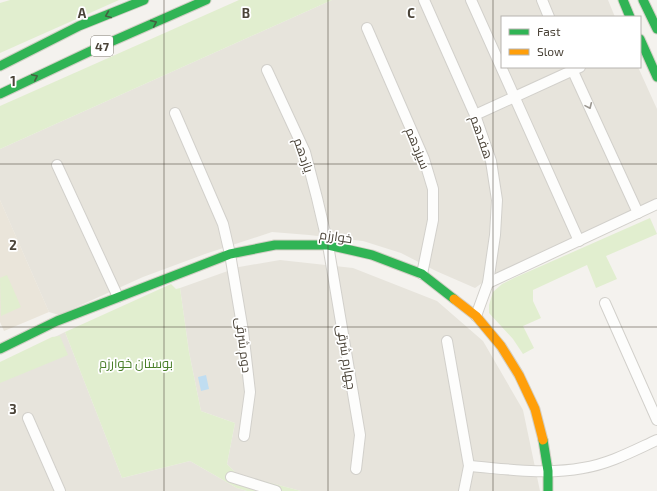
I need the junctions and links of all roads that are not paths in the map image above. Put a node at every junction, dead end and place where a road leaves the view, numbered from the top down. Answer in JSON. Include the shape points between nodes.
{"nodes":[{"id":1,"x":144,"y":0,"type":"edge"},
{"id":2,"x":206,"y":0,"type":"edge"},
{"id":3,"x":424,"y":0,"type":"edge"},
{"id":4,"x":471,"y":0,"type":"edge"},
{"id":5,"x":542,"y":0,"type":"edge"},
{"id":6,"x":623,"y":0,"type":"edge"},
{"id":7,"x":643,"y":0,"type":"edge"},
{"id":8,"x":549,"y":16,"type":"edge"},
{"id":9,"x":630,"y":16,"type":"edge"},
{"id":10,"x":367,"y":28,"type":"dead end"},
{"id":11,"x":657,"y":29,"type":"edge"},
{"id":12,"x":641,"y":41,"type":"edge"},
{"id":13,"x":0,"y":66,"type":"edge"},
{"id":14,"x":501,"y":68,"type":"edge"},
{"id":15,"x":501,"y":68,"type":"edge"},
{"id":16,"x":575,"y":68,"type":"edge"},
{"id":17,"x":267,"y":70,"type":"dead end"},
{"id":18,"x":657,"y":77,"type":"edge"},
{"id":19,"x":0,"y":94,"type":"edge"},
{"id":20,"x":514,"y":97,"type":"junction"},
{"id":21,"x":175,"y":113,"type":"dead end"},
{"id":22,"x":474,"y":115,"type":"junction"},
{"id":23,"x":57,"y":165,"type":"dead end"},
{"id":24,"x":657,"y":204,"type":"edge"},
{"id":25,"x":638,"y":213,"type":"junction"},
{"id":26,"x":579,"y":241,"type":"junction"},
{"id":27,"x":328,"y":245,"type":"junction"},
{"id":28,"x":230,"y":254,"type":"junction"},
{"id":29,"x":422,"y":274,"type":"junction"},
{"id":30,"x":488,"y":283,"type":"junction"},
{"id":31,"x":118,"y":297,"type":"junction"},
{"id":32,"x":605,"y":303,"type":"dead end"},
{"id":33,"x":476,"y":316,"type":"junction"},
{"id":34,"x":447,"y":341,"type":"dead end"},
{"id":35,"x":0,"y":349,"type":"edge"},
{"id":36,"x":28,"y":418,"type":"dead end"},
{"id":37,"x":657,"y":420,"type":"edge"},
{"id":38,"x":244,"y":436,"type":"dead end"},
{"id":39,"x":657,"y":440,"type":"edge"},
{"id":40,"x":469,"y":466,"type":"junction"},
{"id":41,"x":356,"y":469,"type":"dead end"},
{"id":42,"x":548,"y":472,"type":"junction"},
{"id":43,"x":231,"y":477,"type":"dead end"},
{"id":44,"x":60,"y":491,"type":"edge"},
{"id":45,"x":276,"y":491,"type":"edge"},
{"id":46,"x":464,"y":491,"type":"edge"},
{"id":47,"x":548,"y":491,"type":"edge"}],
"edges":[{"from":1,"to":13,"type":"main road","number":"47","one_way":true,"via":[[79,26]]},
{"from":19,"to":2,"type":"main road","number":"47","one_way":true},
{"from":3,"to":22,"type":"street","name":"هفدهم"},
{"from":4,"to":15,"type":"street"},
{"from":5,"to":8,"type":"street"},
{"from":6,"to":9,"type":"main road"},
{"from":7,"to":11,"type":"main road"},
{"from":10,"to":29,"type":"street","name":"سیزدهم","via":[[424,160],[433,189],[433,220]]},
{"from":12,"to":18,"type":"main road"},
{"from":14,"to":20,"type":"street"},
{"from":16,"to":20,"type":"street"},
{"from":16,"to":25,"type":"street","one_way":true},
{"from":17,"to":27,"type":"street","name":"یازدهم","via":[[304,152]]},
{"from":20,"to":22,"type":"street"},
{"from":20,"to":26,"type":"street"},
{"from":21,"to":28,"type":"street","name":"دوم شرقی","via":[[222,224]]},
{"from":22,"to":30,"type":"street","name":"هفدهم","via":[[491,161],[497,200]]},
{"from":23,"to":31,"type":"street"},
{"from":24,"to":25,"type":"street"},
{"from":25,"to":26,"type":"street"},
{"from":26,"to":30,"type":"street"},
{"from":27,"to":28,"type":"main road","name":"خوارزم","via":[[275,245]]},
{"from":27,"to":29,"type":"main road","name":"خوارزم","via":[[372,255]]},
{"from":27,"to":41,"type":"street","name":"چهارم شرقی","via":[[360,436]]},
{"from":28,"to":31,"type":"main road","name":"خوارزم"},
{"from":28,"to":38,"type":"street","name":"دوم شرقی","via":[[250,392]]},
{"from":29,"to":33,"type":"main road","name":"خوارزم"},
{"from":30,"to":33,"type":"street","name":"هفدهم"},
{"from":31,"to":35,"type":"main road","name":"خوارزم","via":[[57,321]]},
{"from":32,"to":37,"type":"street"},
{"from":33,"to":42,"type":"main road","name":"خوارزم","via":[[501,346],[519,375],[535,409]]},
{"from":34,"to":40,"type":"street"},
{"from":36,"to":44,"type":"street"},
{"from":39,"to":42,"type":"street","via":[[617,459],[583,468]]},
{"from":40,"to":42,"type":"street"},
{"from":40,"to":46,"type":"street"},
{"from":42,"to":47,"type":"main road","name":"خوارزم"},
{"from":43,"to":45,"type":"street"}]}
